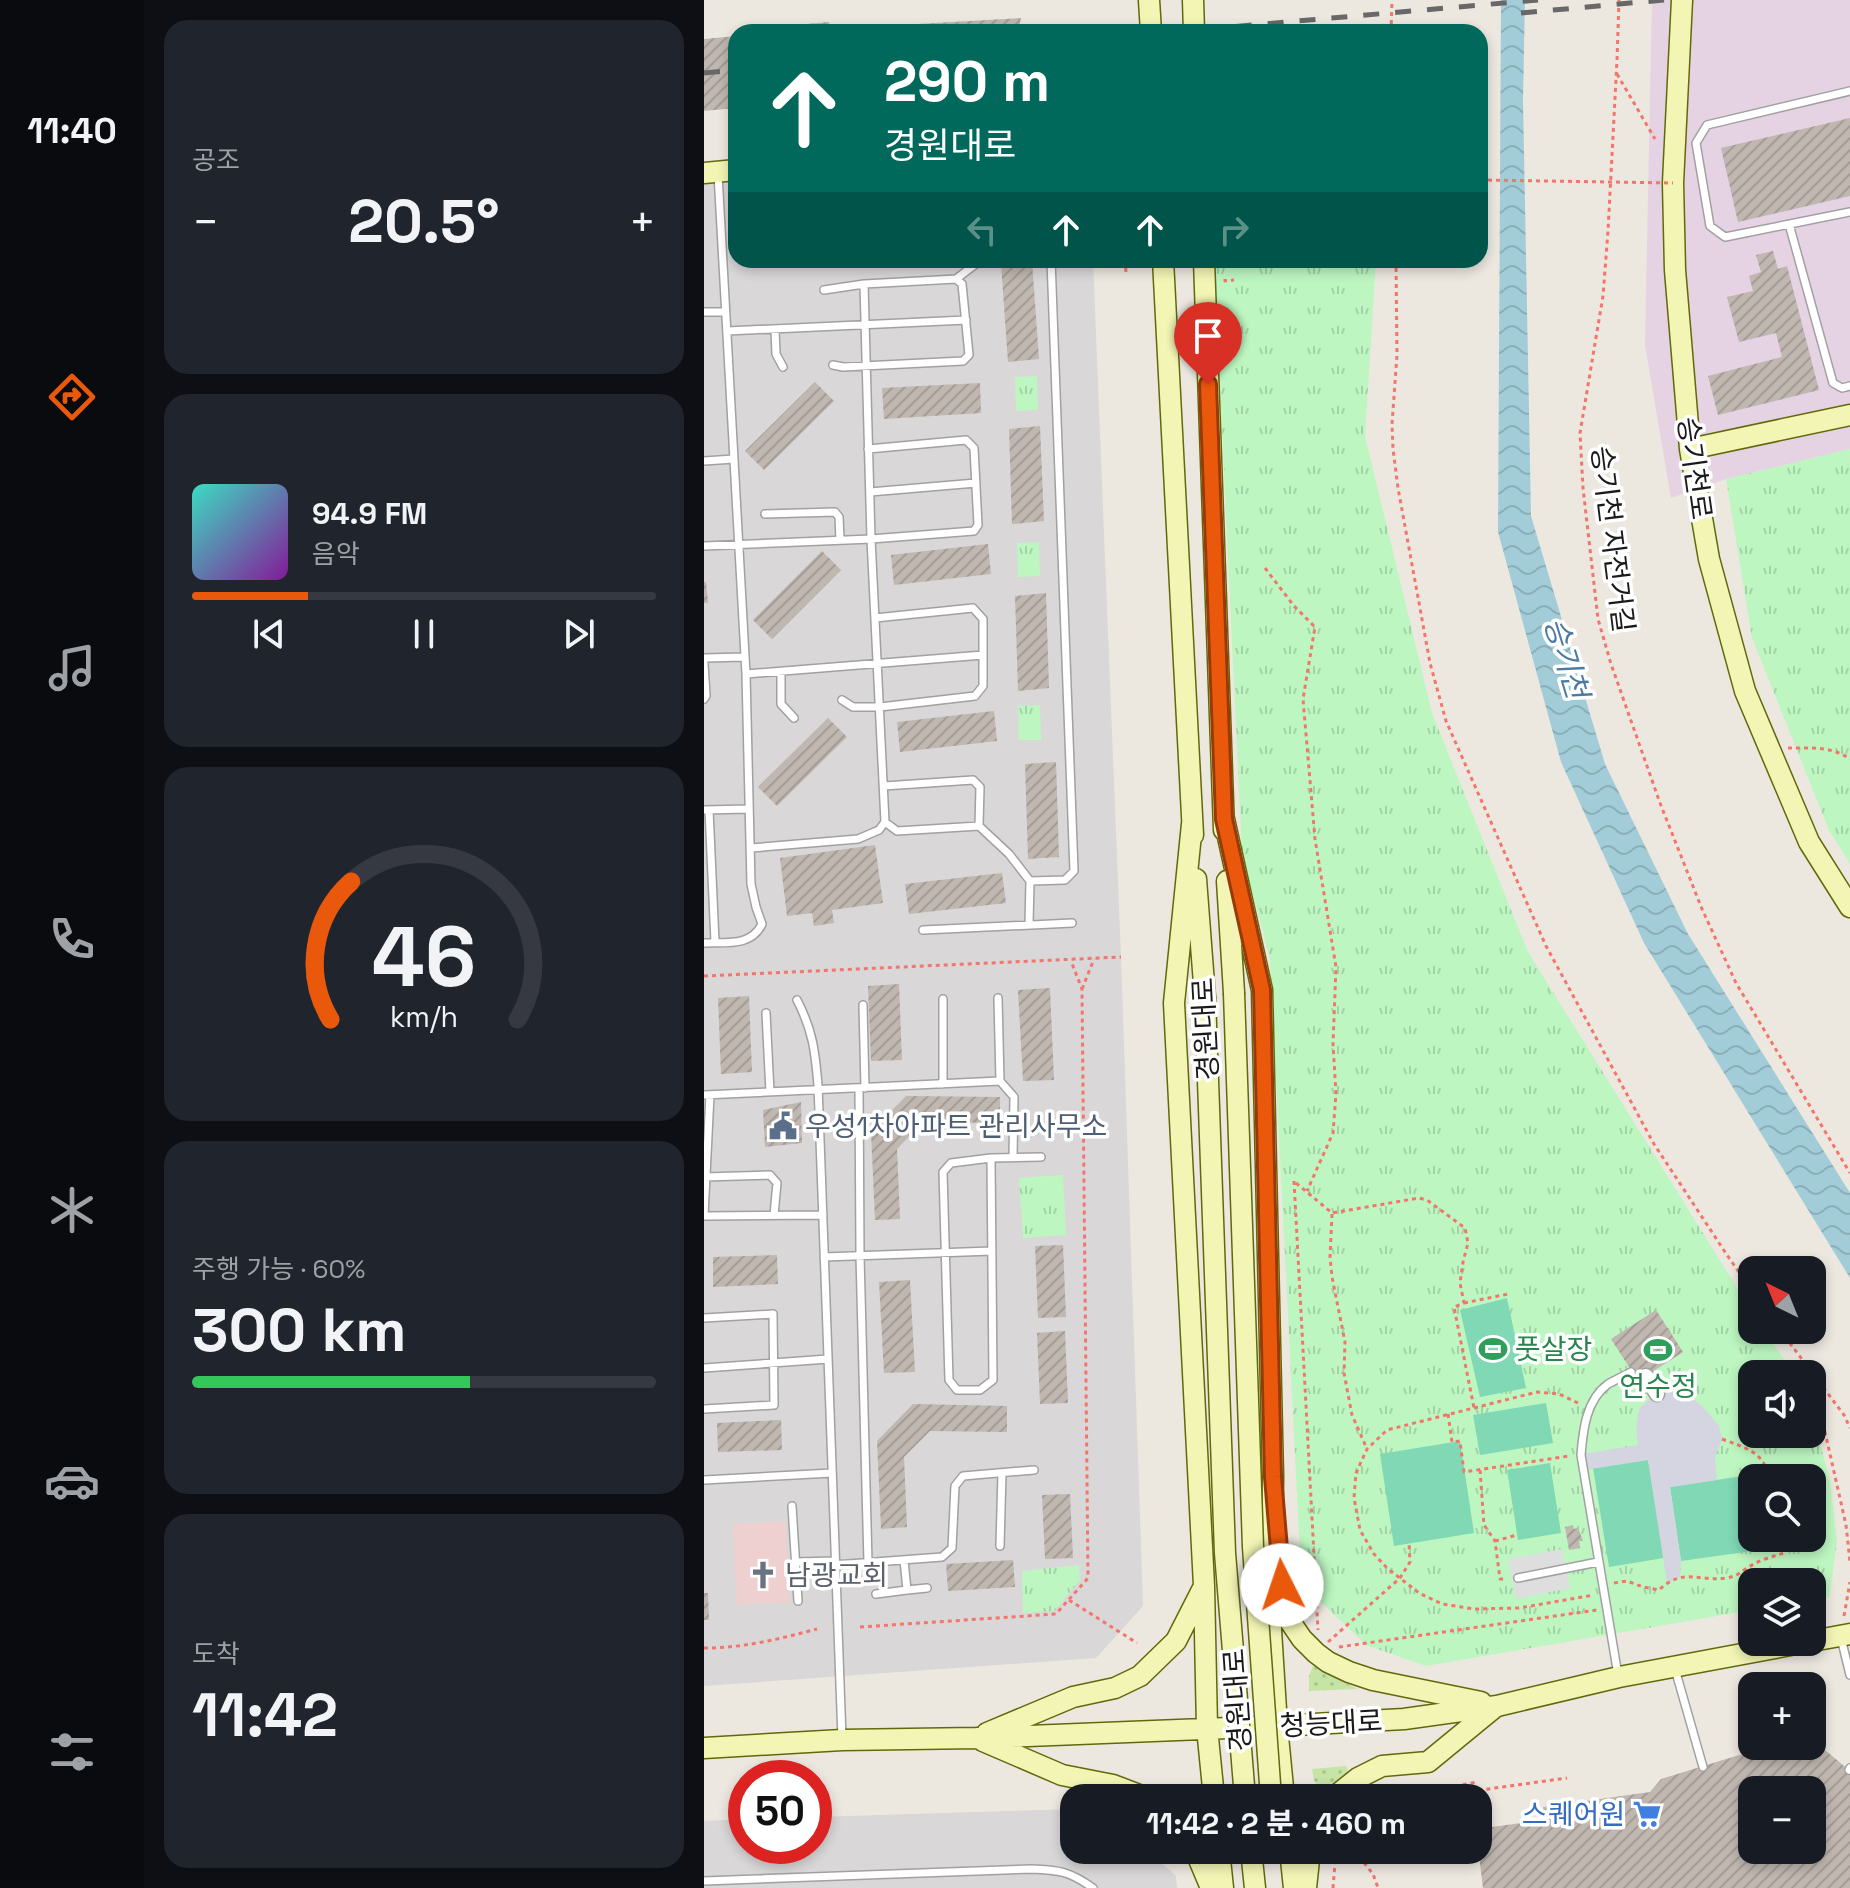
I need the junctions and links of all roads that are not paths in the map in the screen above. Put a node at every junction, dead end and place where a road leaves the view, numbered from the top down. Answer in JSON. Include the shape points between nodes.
{"nodes":[{"id":1,"x":1149,"y":0,"type":"edge"},
{"id":2,"x":1193,"y":0,"type":"edge"},
{"id":3,"x":1682,"y":0,"type":"edge"},
{"id":4,"x":1150,"y":24,"type":"edge"},
{"id":5,"x":1194,"y":24,"type":"edge"},
{"id":6,"x":1850,"y":91,"type":"edge"},
{"id":7,"x":719,"y":172,"type":"edge"},
{"id":8,"x":1850,"y":212,"type":"edge"},
{"id":9,"x":1789,"y":224,"type":"junction"},
{"id":10,"x":970,"y":268,"type":"edge"},
{"id":11,"x":1051,"y":268,"type":"edge"},
{"id":12,"x":1163,"y":268,"type":"edge"},
{"id":13,"x":1204,"y":268,"type":"edge"},
{"id":14,"x":956,"y":279,"type":"junction"},
{"id":15,"x":864,"y":284,"type":"junction"},
{"id":16,"x":824,"y":290,"type":"dead end"},
{"id":17,"x":704,"y":312,"type":"edge"},
{"id":18,"x":725,"y":312,"type":"junction"},
{"id":19,"x":966,"y":320,"type":"junction"},
{"id":20,"x":865,"y":326,"type":"junction"},
{"id":21,"x":775,"y":329,"type":"junction"},
{"id":22,"x":727,"y":331,"type":"junction"},
{"id":23,"x":833,"y":365,"type":"dead end"},
{"id":24,"x":866,"y":365,"type":"junction"},
{"id":25,"x":783,"y":367,"type":"dead end"},
{"id":26,"x":1850,"y":386,"type":"edge"},
{"id":27,"x":1850,"y":415,"type":"edge"},
{"id":28,"x":868,"y":449,"type":"junction"},
{"id":29,"x":1690,"y":449,"type":"junction"},
{"id":30,"x":734,"y":459,"type":"junction"},
{"id":31,"x":704,"y":461,"type":"edge"},
{"id":32,"x":976,"y":483,"type":"junction"},
{"id":33,"x":870,"y":492,"type":"junction"},
{"id":34,"x":765,"y":514,"type":"dead end"},
{"id":35,"x":871,"y":539,"type":"junction"},
{"id":36,"x":840,"y":540,"type":"junction"},
{"id":37,"x":738,"y":544,"type":"junction"},
{"id":38,"x":704,"y":546,"type":"edge"},
{"id":39,"x":875,"y":618,"type":"junction"},
{"id":40,"x":983,"y":655,"type":"junction"},
{"id":41,"x":745,"y":657,"type":"junction"},
{"id":42,"x":704,"y":660,"type":"edge"},
{"id":43,"x":878,"y":665,"type":"junction"},
{"id":44,"x":781,"y":672,"type":"junction"},
{"id":45,"x":746,"y":674,"type":"junction"},
{"id":46,"x":704,"y":699,"type":"edge"},
{"id":47,"x":842,"y":700,"type":"dead end"},
{"id":48,"x":880,"y":707,"type":"junction"},
{"id":49,"x":794,"y":718,"type":"dead end"},
{"id":50,"x":884,"y":786,"type":"junction"},
{"id":51,"x":748,"y":809,"type":"junction"},
{"id":52,"x":706,"y":810,"type":"edge"},
{"id":53,"x":1224,"y":819,"type":"junction"},
{"id":54,"x":885,"y":822,"type":"junction"},
{"id":55,"x":1192,"y":824,"type":"junction"},
{"id":56,"x":979,"y":826,"type":"junction"},
{"id":57,"x":751,"y":848,"type":"junction"},
{"id":58,"x":708,"y":858,"type":"edge"},
{"id":59,"x":1030,"y":881,"type":"junction"},
{"id":60,"x":1850,"y":907,"type":"edge"},
{"id":61,"x":1072,"y":923,"type":"dead end"},
{"id":62,"x":1029,"y":924,"type":"junction"},
{"id":63,"x":923,"y":930,"type":"dead end"},
{"id":64,"x":715,"y":942,"type":"junction"},
{"id":65,"x":704,"y":943,"type":"edge"},
{"id":66,"x":998,"y":998,"type":"dead end"},
{"id":67,"x":943,"y":999,"type":"dead end"},
{"id":68,"x":797,"y":1000,"type":"dead end"},
{"id":69,"x":863,"y":1005,"type":"dead end"},
{"id":70,"x":766,"y":1013,"type":"dead end"},
{"id":71,"x":1000,"y":1081,"type":"junction"},
{"id":72,"x":943,"y":1084,"type":"junction"},
{"id":73,"x":862,"y":1088,"type":"junction"},
{"id":74,"x":818,"y":1089,"type":"junction"},
{"id":75,"x":770,"y":1092,"type":"junction"},
{"id":76,"x":707,"y":1095,"type":"edge"},
{"id":77,"x":1013,"y":1157,"type":"junction"},
{"id":78,"x":1041,"y":1157,"type":"dead end"},
{"id":79,"x":991,"y":1158,"type":"junction"},
{"id":80,"x":705,"y":1177,"type":"edge"},
{"id":81,"x":704,"y":1215,"type":"edge"},
{"id":82,"x":774,"y":1215,"type":"junction"},
{"id":83,"x":823,"y":1215,"type":"junction"},
{"id":84,"x":992,"y":1251,"type":"junction"},
{"id":85,"x":946,"y":1252,"type":"junction"},
{"id":86,"x":860,"y":1256,"type":"junction"},
{"id":87,"x":824,"y":1257,"type":"junction"},
{"id":88,"x":704,"y":1318,"type":"edge"},
{"id":89,"x":828,"y":1359,"type":"junction"},
{"id":90,"x":773,"y":1363,"type":"junction"},
{"id":91,"x":704,"y":1368,"type":"edge"},
{"id":92,"x":1638,"y":1374,"type":"joint"},
{"id":93,"x":1657,"y":1394,"type":"dead end"},
{"id":94,"x":704,"y":1409,"type":"edge"},
{"id":95,"x":1034,"y":1470,"type":"dead end"},
{"id":96,"x":832,"y":1473,"type":"junction"},
{"id":97,"x":1002,"y":1473,"type":"junction"},
{"id":98,"x":1273,"y":1477,"type":"junction"},
{"id":99,"x":704,"y":1480,"type":"edge"},
{"id":100,"x":792,"y":1506,"type":"dead end"},
{"id":101,"x":1000,"y":1546,"type":"dead end"},
{"id":102,"x":904,"y":1560,"type":"junction"},
{"id":103,"x":797,"y":1562,"type":"junction"},
{"id":104,"x":1598,"y":1562,"type":"junction"},
{"id":105,"x":835,"y":1563,"type":"junction"},
{"id":106,"x":868,"y":1563,"type":"junction"},
{"id":107,"x":1515,"y":1578,"type":"road end"},
{"id":108,"x":1204,"y":1586,"type":"junction"},
{"id":109,"x":927,"y":1588,"type":"dead end"},
{"id":110,"x":907,"y":1590,"type":"junction"},
{"id":111,"x":876,"y":1594,"type":"dead end"},
{"id":112,"x":798,"y":1601,"type":"dead end"},
{"id":113,"x":1845,"y":1635,"type":"edge"},
{"id":114,"x":1738,"y":1655,"type":"edge"},
{"id":115,"x":1674,"y":1667,"type":"junction"},
{"id":116,"x":1850,"y":1675,"type":"edge"},
{"id":117,"x":1619,"y":1677,"type":"junction"},
{"id":118,"x":1497,"y":1706,"type":"junction"},
{"id":119,"x":1277,"y":1726,"type":"junction"},
{"id":120,"x":1207,"y":1728,"type":"junction"},
{"id":121,"x":976,"y":1738,"type":"junction"},
{"id":122,"x":842,"y":1740,"type":"junction"},
{"id":123,"x":704,"y":1748,"type":"edge"},
{"id":124,"x":1703,"y":1767,"type":"dead end"},
{"id":125,"x":1108,"y":1784,"type":"edge"},
{"id":126,"x":1213,"y":1784,"type":"edge"},
{"id":127,"x":1244,"y":1784,"type":"edge"},
{"id":128,"x":1270,"y":1784,"type":"edge"},
{"id":129,"x":1283,"y":1784,"type":"edge"},
{"id":130,"x":1350,"y":1784,"type":"edge"},
{"id":131,"x":1201,"y":1864,"type":"edge"},
{"id":132,"x":1220,"y":1864,"type":"edge"},
{"id":133,"x":1252,"y":1864,"type":"edge"},
{"id":134,"x":1277,"y":1864,"type":"edge"},
{"id":135,"x":1291,"y":1864,"type":"edge"},
{"id":136,"x":1309,"y":1864,"type":"edge"},
{"id":137,"x":706,"y":1884,"type":"edge"},
{"id":138,"x":750,"y":1884,"type":"edge"},
{"id":139,"x":1093,"y":1888,"type":"edge"},
{"id":140,"x":1211,"y":1888,"type":"edge"},
{"id":141,"x":1223,"y":1888,"type":"edge"},
{"id":142,"x":1255,"y":1888,"type":"edge"},
{"id":143,"x":1280,"y":1888,"type":"edge"},
{"id":144,"x":1294,"y":1888,"type":"edge"},
{"id":145,"x":1306,"y":1888,"type":"edge"}],
"edges":[{"from":1,"to":4,"type":"main road"},
{"from":2,"to":5,"type":"main road"},
{"from":3,"to":29,"type":"main road","name":"승기천로","via":[[1673,177]]},
{"from":6,"to":9,"type":"lane","via":[[1707,125],[1696,143],[1710,226],[1725,237]]},
{"from":7,"to":18,"type":"lane"},
{"from":8,"to":9,"type":"lane"},
{"from":9,"to":26,"type":"lane","via":[[1833,383]]},
{"from":10,"to":14,"type":"lane"},
{"from":11,"to":59,"type":"lane","via":[[1074,871],[1065,880]]},
{"from":12,"to":55,"type":"main road","name":"경원대로"},
{"from":13,"to":53,"type":"main road","name":"경원대로"},
{"from":14,"to":15,"type":"lane"},
{"from":14,"to":19,"type":"lane","via":[[962,284]]},
{"from":15,"to":16,"type":"lane"},
{"from":15,"to":20,"type":"lane"},
{"from":17,"to":18,"type":"lane"},
{"from":18,"to":22,"type":"lane"},
{"from":19,"to":20,"type":"lane"},
{"from":19,"to":24,"type":"lane","via":[[969,355],[963,361]]},
{"from":20,"to":21,"type":"lane"},
{"from":20,"to":24,"type":"lane"},
{"from":21,"to":22,"type":"lane"},
{"from":21,"to":25,"type":"lane","via":[[776,354]]},
{"from":22,"to":30,"type":"lane"},
{"from":23,"to":24,"type":"lane"},
{"from":24,"to":28,"type":"lane"},
{"from":27,"to":29,"type":"main road"},
{"from":28,"to":32,"type":"lane","via":[[966,440],[974,448]]},
{"from":28,"to":33,"type":"lane"},
{"from":29,"to":60,"type":"main road","name":"승기천로","via":[[1709,559],[1745,691],[1809,842]]},
{"from":30,"to":31,"type":"lane"},
{"from":30,"to":37,"type":"lane"},
{"from":32,"to":33,"type":"lane"},
{"from":32,"to":35,"type":"lane","via":[[974,531]]},
{"from":33,"to":35,"type":"lane"},
{"from":34,"to":36,"type":"lane","via":[[835,512]]},
{"from":35,"to":36,"type":"lane"},
{"from":35,"to":39,"type":"lane"},
{"from":36,"to":37,"type":"lane"},
{"from":37,"to":38,"type":"lane"},
{"from":37,"to":41,"type":"lane"},
{"from":39,"to":40,"type":"lane","via":[[973,608],[983,619]]},
{"from":39,"to":43,"type":"lane"},
{"from":40,"to":43,"type":"lane"},
{"from":40,"to":48,"type":"lane","via":[[983,686],[975,696]]},
{"from":41,"to":42,"type":"lane"},
{"from":41,"to":45,"type":"lane"},
{"from":42,"to":46,"type":"lane"},
{"from":43,"to":44,"type":"lane"},
{"from":43,"to":48,"type":"lane"},
{"from":44,"to":45,"type":"lane"},
{"from":44,"to":49,"type":"lane","via":[[781,704]]},
{"from":45,"to":51,"type":"lane"},
{"from":47,"to":48,"type":"lane","via":[[853,707]]},
{"from":48,"to":50,"type":"lane"},
{"from":50,"to":54,"type":"lane"},
{"from":50,"to":56,"type":"lane","via":[[973,780],[980,787]]},
{"from":51,"to":52,"type":"lane"},
{"from":51,"to":57,"type":"lane"},
{"from":52,"to":58,"type":"lane"},
{"from":53,"to":98,"type":"main road","via":[[1262,990]]},
{"from":53,"to":128,"type":"main road","name":"경원대로","bridge":true,"via":[[1253,1547]]},
{"from":54,"to":56,"type":"lane","via":[[897,831]]},
{"from":54,"to":57,"type":"lane","via":[[858,839]]},
{"from":55,"to":108,"type":"main road","via":[[1174,1003]]},
{"from":55,"to":127,"type":"main road","name":"경원대로","bridge":true,"via":[[1205,997],[1225,1553]]},
{"from":56,"to":59,"type":"lane"},
{"from":57,"to":64,"type":"lane","via":[[751,884],[762,924],[747,941]]},
{"from":58,"to":64,"type":"lane"},
{"from":59,"to":62,"type":"lane"},
{"from":61,"to":62,"type":"lane"},
{"from":62,"to":63,"type":"lane"},
{"from":64,"to":65,"type":"lane"},
{"from":66,"to":71,"type":"lane"},
{"from":67,"to":72,"type":"lane"},
{"from":68,"to":74,"type":"lane","via":[[814,1044]]},
{"from":69,"to":73,"type":"lane"},
{"from":70,"to":75,"type":"lane"},
{"from":71,"to":72,"type":"lane"},
{"from":71,"to":77,"type":"lane","via":[[1014,1097]]},
{"from":72,"to":73,"type":"lane"},
{"from":73,"to":74,"type":"lane"},
{"from":73,"to":86,"type":"lane"},
{"from":74,"to":75,"type":"lane"},
{"from":74,"to":83,"type":"lane"},
{"from":75,"to":76,"type":"lane"},
{"from":76,"to":80,"type":"lane"},
{"from":77,"to":78,"type":"lane"},
{"from":77,"to":79,"type":"lane"},
{"from":79,"to":84,"type":"lane"},
{"from":79,"to":85,"type":"lane","via":[[951,1163],[943,1172]]},
{"from":80,"to":81,"type":"lane"},
{"from":80,"to":82,"type":"lane","via":[[770,1175],[777,1183]]},
{"from":81,"to":82,"type":"lane"},
{"from":82,"to":83,"type":"lane"},
{"from":83,"to":87,"type":"lane"},
{"from":84,"to":85,"type":"lane"},
{"from":84,"to":85,"type":"lane","via":[[993,1380],[980,1390],[957,1390],[949,1380]]},
{"from":85,"to":86,"type":"lane"},
{"from":86,"to":87,"type":"lane"},
{"from":86,"to":106,"type":"lane"},
{"from":87,"to":89,"type":"lane"},
{"from":88,"to":90,"type":"lane","via":[[773,1314]]},
{"from":89,"to":90,"type":"lane"},
{"from":89,"to":96,"type":"lane"},
{"from":90,"to":91,"type":"lane"},
{"from":90,"to":94,"type":"lane","via":[[774,1405]]},
{"from":92,"to":93,"type":"street"},
{"from":92,"to":104,"type":"lane","via":[[1608,1384],[1598,1394],[1583,1434],[1581,1455]]},
{"from":95,"to":97,"type":"lane"},
{"from":96,"to":99,"type":"lane"},
{"from":96,"to":105,"type":"lane"},
{"from":97,"to":101,"type":"lane"},
{"from":97,"to":102,"type":"lane","via":[[963,1476],[955,1486],[952,1548],[942,1557]]},
{"from":98,"to":118,"type":"main road","via":[[1285,1614],[1302,1639],[1349,1672]]},
{"from":98,"to":119,"type":"main road","via":[[1271,1630]]},
{"from":100,"to":103,"type":"lane"},
{"from":102,"to":106,"type":"lane"},
{"from":102,"to":110,"type":"lane"},
{"from":103,"to":105,"type":"lane"},
{"from":103,"to":112,"type":"lane"},
{"from":104,"to":107,"type":"lane"},
{"from":104,"to":117,"type":"lane"},
{"from":105,"to":106,"type":"lane"},
{"from":105,"to":122,"type":"lane"},
{"from":108,"to":120,"type":"main road"},
{"from":108,"to":121,"type":"main road","via":[[1176,1641],[1140,1676],[1073,1697]]},
{"from":109,"to":110,"type":"lane"},
{"from":110,"to":111,"type":"lane"},
{"from":113,"to":116,"type":"lane"},
{"from":114,"to":115,"type":"main road","name":"청능대로"},
{"from":115,"to":117,"type":"main road","name":"청능대로"},
{"from":115,"to":124,"type":"lane"},
{"from":117,"to":118,"type":"main road","name":"청능대로"},
{"from":118,"to":119,"type":"main road","name":"청능대로","via":[[1404,1719]]},
{"from":118,"to":130,"type":"main road","via":[[1428,1762],[1382,1766]]},
{"from":119,"to":120,"type":"main road","name":"청능대로"},
{"from":119,"to":129,"type":"main road"},
{"from":120,"to":121,"type":"main road","name":"청능대로"},
{"from":120,"to":126,"type":"main road"},
{"from":121,"to":122,"type":"main road","name":"청능대로"},
{"from":121,"to":125,"type":"main road","via":[[1062,1775]]},
{"from":122,"to":123,"type":"main road","name":"청능대로"},
{"from":131,"to":140,"type":"main road"},
{"from":132,"to":141,"type":"main road"},
{"from":133,"to":142,"type":"main road"},
{"from":134,"to":143,"type":"main road"},
{"from":135,"to":144,"type":"main road"},
{"from":136,"to":145,"type":"main road"},
{"from":137,"to":138,"type":"lane"},
{"from":138,"to":139,"type":"lane","via":[[1031,1869],[1060,1870]]}]}
